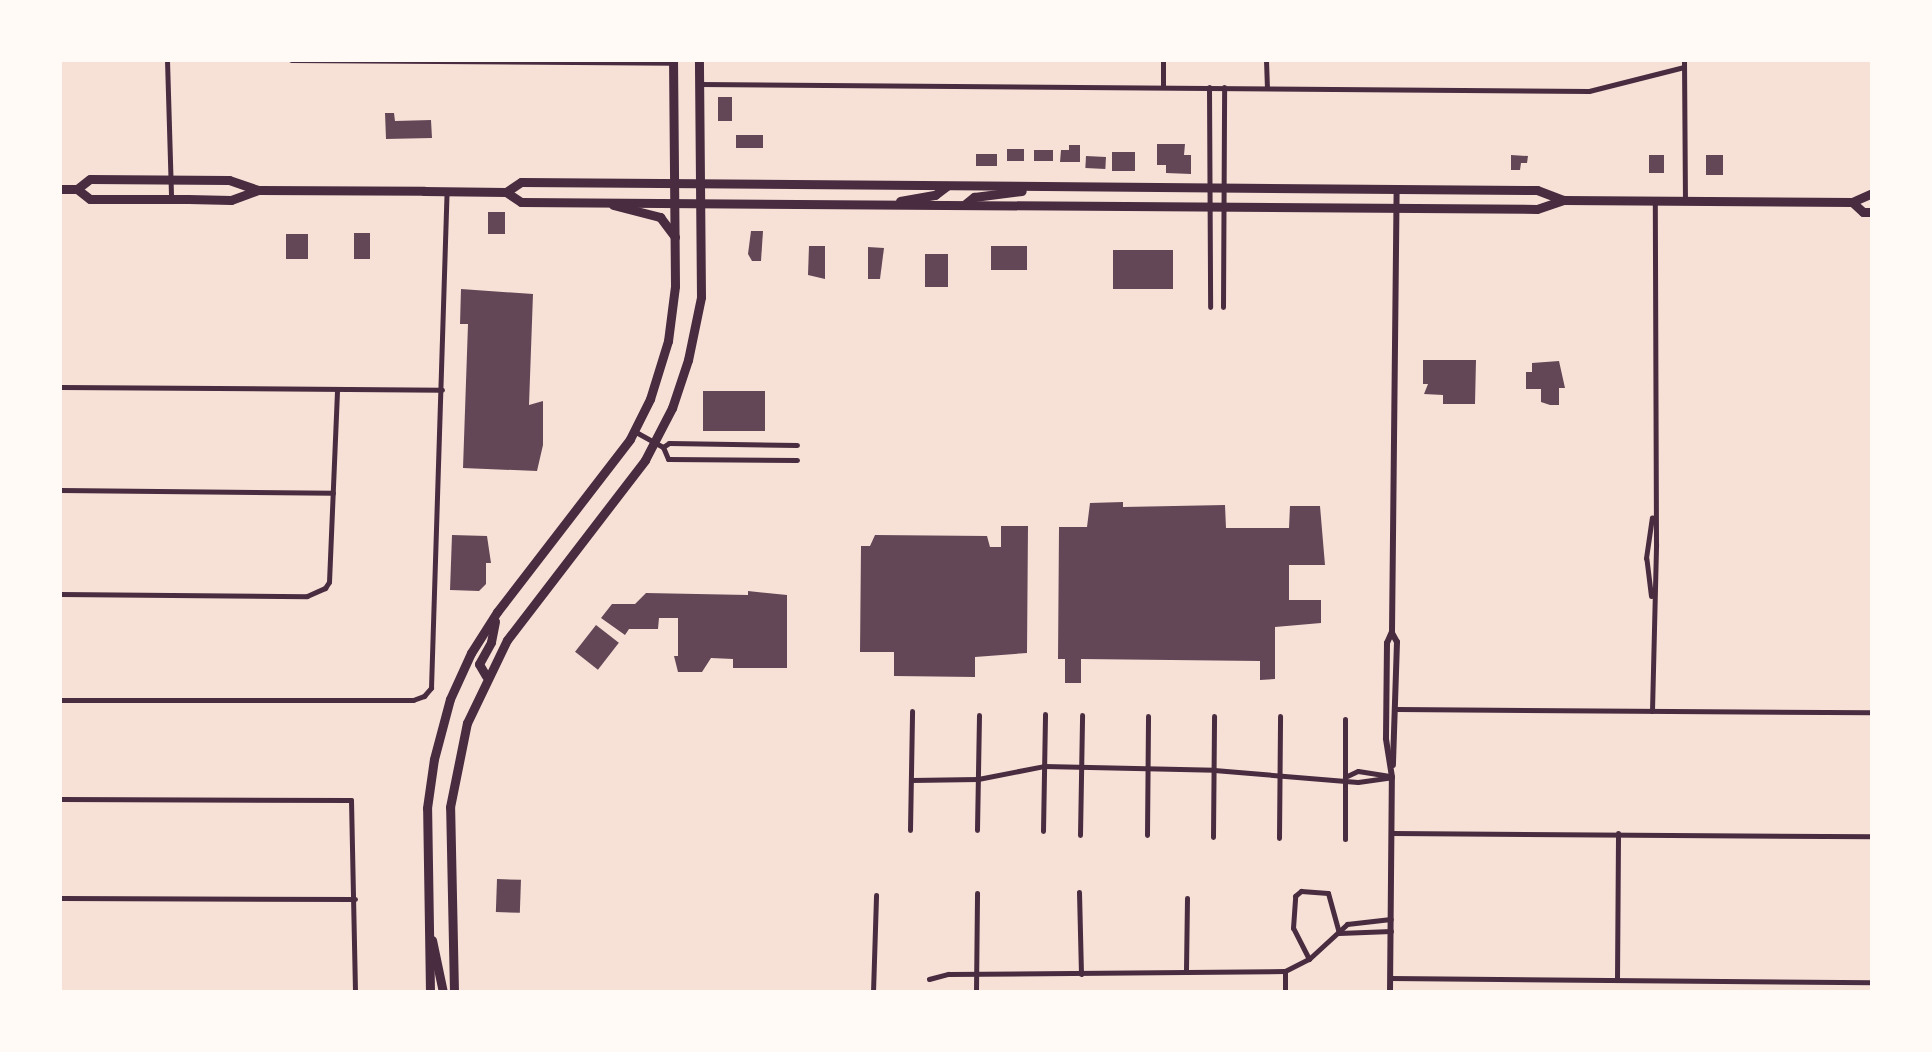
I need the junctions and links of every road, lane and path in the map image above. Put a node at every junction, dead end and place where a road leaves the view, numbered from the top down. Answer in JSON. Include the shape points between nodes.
{"nodes":[{"id":1,"x":167,"y":60,"type":"edge"},
{"id":2,"x":291,"y":60,"type":"edge"},
{"id":3,"x":699,"y":60,"type":"edge"},
{"id":4,"x":1162,"y":60,"type":"edge"},
{"id":5,"x":1266,"y":60,"type":"edge"},
{"id":6,"x":673,"y":62,"type":"edge"},
{"id":7,"x":1684,"y":64,"type":"edge"},
{"id":8,"x":700,"y":84,"type":"junction"},
{"id":9,"x":1209,"y":87,"type":"junction"},
{"id":10,"x":1163,"y":88,"type":"junction"},
{"id":11,"x":1224,"y":88,"type":"junction"},
{"id":12,"x":1267,"y":88,"type":"junction"},
{"id":13,"x":169,"y":180,"type":"junction"},
{"id":14,"x":675,"y":183,"type":"junction"},
{"id":15,"x":702,"y":184,"type":"junction"},
{"id":16,"x":947,"y":186,"type":"junction"},
{"id":17,"x":1053,"y":186,"type":"junction"},
{"id":18,"x":60,"y":189,"type":"edge"},
{"id":19,"x":78,"y":189,"type":"junction"},
{"id":20,"x":1397,"y":189,"type":"junction"},
{"id":21,"x":258,"y":190,"type":"junction"},
{"id":22,"x":447,"y":192,"type":"junction"},
{"id":23,"x":506,"y":192,"type":"junction"},
{"id":24,"x":1872,"y":193,"type":"edge"},
{"id":25,"x":1210,"y":198,"type":"junction"},
{"id":26,"x":1224,"y":198,"type":"junction"},
{"id":27,"x":171,"y":199,"type":"junction"},
{"id":28,"x":1563,"y":200,"type":"junction"},
{"id":29,"x":1655,"y":200,"type":"junction"},
{"id":30,"x":1685,"y":201,"type":"junction"},
{"id":31,"x":1852,"y":202,"type":"junction"},
{"id":32,"x":608,"y":204,"type":"junction"},
{"id":33,"x":676,"y":204,"type":"junction"},
{"id":34,"x":702,"y":205,"type":"junction"},
{"id":35,"x":884,"y":205,"type":"junction"},
{"id":36,"x":964,"y":205,"type":"junction"},
{"id":37,"x":1397,"y":209,"type":"junction"},
{"id":38,"x":1872,"y":212,"type":"edge"},
{"id":39,"x":676,"y":239,"type":"junction"},
{"id":40,"x":1210,"y":307,"type":"dead end"},
{"id":41,"x":1223,"y":307,"type":"dead end"},
{"id":42,"x":60,"y":387,"type":"edge"},
{"id":43,"x":337,"y":389,"type":"junction"},
{"id":44,"x":442,"y":390,"type":"junction"},
{"id":45,"x":634,"y":431,"type":"junction"},
{"id":46,"x":660,"y":445,"type":"junction"},
{"id":47,"x":797,"y":445,"type":"dead end"},
{"id":48,"x":797,"y":460,"type":"dead end"},
{"id":49,"x":60,"y":490,"type":"edge"},
{"id":50,"x":333,"y":494,"type":"junction"},
{"id":51,"x":60,"y":594,"type":"edge"},
{"id":52,"x":496,"y":614,"type":"junction"},
{"id":53,"x":1392,"y":632,"type":"junction"},
{"id":54,"x":1397,"y":660,"type":"junction"},
{"id":55,"x":1386,"y":669,"type":"junction"},
{"id":56,"x":486,"y":676,"type":"junction"},
{"id":57,"x":60,"y":700,"type":"edge"},
{"id":58,"x":1397,"y":709,"type":"junction"},
{"id":59,"x":912,"y":711,"type":"dead end"},
{"id":60,"x":1652,"y":711,"type":"junction"},
{"id":61,"x":1872,"y":712,"type":"edge"},
{"id":62,"x":1044,"y":714,"type":"dead end"},
{"id":63,"x":979,"y":715,"type":"dead end"},
{"id":64,"x":1082,"y":715,"type":"dead end"},
{"id":65,"x":1148,"y":716,"type":"dead end"},
{"id":66,"x":1214,"y":716,"type":"dead end"},
{"id":67,"x":1280,"y":716,"type":"dead end"},
{"id":68,"x":1386,"y":718,"type":"junction"},
{"id":69,"x":1346,"y":719,"type":"dead end"},
{"id":70,"x":1044,"y":766,"type":"junction"},
{"id":71,"x":1081,"y":766,"type":"junction"},
{"id":72,"x":1148,"y":768,"type":"junction"},
{"id":73,"x":1214,"y":770,"type":"junction"},
{"id":74,"x":1280,"y":776,"type":"junction"},
{"id":75,"x":1346,"y":777,"type":"junction"},
{"id":76,"x":1392,"y":777,"type":"junction"},
{"id":77,"x":978,"y":779,"type":"junction"},
{"id":78,"x":911,"y":780,"type":"junction"},
{"id":79,"x":60,"y":800,"type":"edge"},
{"id":80,"x":910,"y":830,"type":"dead end"},
{"id":81,"x":977,"y":830,"type":"dead end"},
{"id":82,"x":1043,"y":831,"type":"dead end"},
{"id":83,"x":1392,"y":833,"type":"junction"},
{"id":84,"x":1618,"y":834,"type":"junction"},
{"id":85,"x":1080,"y":836,"type":"dead end"},
{"id":86,"x":1147,"y":836,"type":"dead end"},
{"id":87,"x":1872,"y":836,"type":"edge"},
{"id":88,"x":1213,"y":837,"type":"dead end"},
{"id":89,"x":1279,"y":838,"type":"dead end"},
{"id":90,"x":1345,"y":839,"type":"dead end"},
{"id":91,"x":1079,"y":892,"type":"dead end"},
{"id":92,"x":977,"y":893,"type":"dead end"},
{"id":93,"x":876,"y":895,"type":"dead end"},
{"id":94,"x":60,"y":898,"type":"edge"},
{"id":95,"x":1187,"y":898,"type":"dead end"},
{"id":96,"x":355,"y":899,"type":"junction"},
{"id":97,"x":1391,"y":919,"type":"junction"},
{"id":98,"x":1391,"y":931,"type":"junction"},
{"id":99,"x":429,"y":932,"type":"junction"},
{"id":100,"x":1339,"y":933,"type":"junction"},
{"id":101,"x":1309,"y":959,"type":"junction"},
{"id":102,"x":1186,"y":970,"type":"junction"},
{"id":103,"x":1285,"y":971,"type":"junction"},
{"id":104,"x":976,"y":974,"type":"junction"},
{"id":105,"x":1080,"y":974,"type":"junction"},
{"id":106,"x":1390,"y":978,"type":"junction"},
{"id":107,"x":929,"y":980,"type":"dead end"},
{"id":108,"x":1617,"y":980,"type":"junction"},
{"id":109,"x":1872,"y":982,"type":"edge"},
{"id":110,"x":354,"y":992,"type":"edge"},
{"id":111,"x":430,"y":992,"type":"edge"},
{"id":112,"x":443,"y":992,"type":"edge"},
{"id":113,"x":454,"y":992,"type":"edge"},
{"id":114,"x":873,"y":992,"type":"edge"},
{"id":115,"x":976,"y":992,"type":"edge"},
{"id":116,"x":1285,"y":992,"type":"edge"},
{"id":117,"x":1390,"y":992,"type":"edge"}],
"edges":[{"from":1,"to":13,"type":"street"},
{"from":2,"to":6,"type":"street"},
{"from":3,"to":8,"type":"main road"},
{"from":4,"to":10,"type":"street"},
{"from":5,"to":12,"type":"street"},
{"from":6,"to":14,"type":"main road"},
{"from":7,"to":12,"type":"street","via":[[1589,92]]},
{"from":7,"to":30,"type":"street"},
{"from":8,"to":10,"type":"street"},
{"from":8,"to":15,"type":"main road"},
{"from":9,"to":10,"type":"street"},
{"from":9,"to":11,"type":"street"},
{"from":9,"to":25,"type":"street"},
{"from":11,"to":12,"type":"street"},
{"from":11,"to":26,"type":"street"},
{"from":13,"to":19,"type":"main road","via":[[90,179]]},
{"from":13,"to":21,"type":"main road","via":[[229,180]]},
{"from":13,"to":27,"type":"street"},
{"from":14,"to":15,"type":"main road"},
{"from":14,"to":23,"type":"main road","via":[[521,182]]},
{"from":14,"to":33,"type":"main road"},
{"from":15,"to":16,"type":"main road"},
{"from":15,"to":34,"type":"main road"},
{"from":16,"to":17,"type":"main road"},
{"from":16,"to":35,"type":"main road","via":[[934,196]]},
{"from":17,"to":25,"type":"main road"},
{"from":17,"to":36,"type":"main road","via":[[974,196]]},
{"from":18,"to":19,"type":"main road"},
{"from":19,"to":27,"type":"main road","via":[[90,199]]},
{"from":20,"to":26,"type":"main road"},
{"from":20,"to":28,"type":"main road","via":[[1536,190]]},
{"from":20,"to":37,"type":"street"},
{"from":21,"to":22,"type":"main road"},
{"from":21,"to":27,"type":"main road","via":[[231,200]]},
{"from":22,"to":23,"type":"main road"},
{"from":22,"to":44,"type":"street"},
{"from":23,"to":32,"type":"main road","via":[[521,202]]},
{"from":24,"to":31,"type":"main road"},
{"from":25,"to":26,"type":"main road"},
{"from":25,"to":26,"type":"main road"},
{"from":25,"to":36,"type":"main road"},
{"from":25,"to":40,"type":"street"},
{"from":26,"to":37,"type":"main road"},
{"from":26,"to":41,"type":"street"},
{"from":28,"to":29,"type":"main road"},
{"from":28,"to":37,"type":"main road","via":[[1537,210]]},
{"from":29,"to":30,"type":"main road"},
{"from":29,"to":60,"type":"street"},
{"from":30,"to":31,"type":"main road"},
{"from":31,"to":38,"type":"main road"},
{"from":32,"to":33,"type":"main road"},
{"from":32,"to":39,"type":"main road","via":[[660,217]]},
{"from":33,"to":34,"type":"main road"},
{"from":33,"to":39,"type":"main road"},
{"from":34,"to":35,"type":"main road"},
{"from":34,"to":46,"type":"main road","via":[[701,297]]},
{"from":35,"to":36,"type":"main road"},
{"from":37,"to":53,"type":"street"},
{"from":39,"to":45,"type":"main road","via":[[668,341]]},
{"from":42,"to":43,"type":"street"},
{"from":43,"to":44,"type":"street"},
{"from":43,"to":50,"type":"street"},
{"from":44,"to":57,"type":"street","via":[[430,688],[424,696]]},
{"from":45,"to":46,"type":"street"},
{"from":45,"to":52,"type":"main road"},
{"from":46,"to":47,"type":"street"},
{"from":46,"to":48,"type":"street","via":[[668,459]]},
{"from":46,"to":56,"type":"main road","via":[[520,621]]},
{"from":49,"to":50,"type":"street"},
{"from":50,"to":51,"type":"street","via":[[325,588],[307,596]]},
{"from":52,"to":56,"type":"main road","via":[[479,664]]},
{"from":52,"to":99,"type":"main road","via":[[464,666],[437,742],[427,808]]},
{"from":53,"to":54,"type":"street"},
{"from":53,"to":55,"type":"street"},
{"from":54,"to":55,"type":"street"},
{"from":54,"to":58,"type":"street"},
{"from":55,"to":68,"type":"street"},
{"from":56,"to":113,"type":"main road","via":[[452,788]]},
{"from":58,"to":60,"type":"street"},
{"from":58,"to":68,"type":"street"},
{"from":58,"to":76,"type":"street"},
{"from":59,"to":78,"type":"street"},
{"from":60,"to":61,"type":"street"},
{"from":62,"to":70,"type":"street"},
{"from":63,"to":77,"type":"street"},
{"from":64,"to":71,"type":"street"},
{"from":65,"to":72,"type":"street"},
{"from":66,"to":73,"type":"street"},
{"from":67,"to":74,"type":"street"},
{"from":68,"to":76,"type":"street"},
{"from":69,"to":75,"type":"street"},
{"from":70,"to":71,"type":"street"},
{"from":70,"to":77,"type":"street"},
{"from":70,"to":82,"type":"street"},
{"from":71,"to":72,"type":"street"},
{"from":71,"to":85,"type":"street"},
{"from":72,"to":73,"type":"street"},
{"from":72,"to":86,"type":"street"},
{"from":73,"to":74,"type":"street"},
{"from":73,"to":88,"type":"street"},
{"from":74,"to":75,"type":"street"},
{"from":74,"to":89,"type":"street"},
{"from":75,"to":76,"type":"street","via":[[1358,771]]},
{"from":75,"to":90,"type":"street"},
{"from":76,"to":83,"type":"street"},
{"from":77,"to":78,"type":"street"},
{"from":77,"to":81,"type":"street"},
{"from":78,"to":80,"type":"street"},
{"from":79,"to":96,"type":"street","via":[[351,800]]},
{"from":83,"to":84,"type":"street"},
{"from":83,"to":97,"type":"street"},
{"from":84,"to":87,"type":"street"},
{"from":84,"to":108,"type":"street"},
{"from":91,"to":105,"type":"street"},
{"from":92,"to":104,"type":"street"},
{"from":93,"to":114,"type":"street"},
{"from":94,"to":96,"type":"street"},
{"from":95,"to":102,"type":"street"},
{"from":96,"to":110,"type":"street"},
{"from":97,"to":98,"type":"street"},
{"from":97,"to":100,"type":"street","via":[[1354,921]]},
{"from":98,"to":100,"type":"street"},
{"from":98,"to":106,"type":"street"},
{"from":99,"to":111,"type":"main road"},
{"from":99,"to":112,"type":"main road"},
{"from":100,"to":101,"type":"street"},
{"from":100,"to":101,"type":"street","via":[[1328,893],[1295,896],[1292,928]]},
{"from":101,"to":103,"type":"street"},
{"from":102,"to":103,"type":"street"},
{"from":102,"to":105,"type":"street"},
{"from":103,"to":116,"type":"street"},
{"from":104,"to":105,"type":"street"},
{"from":104,"to":107,"type":"street"},
{"from":104,"to":115,"type":"street"},
{"from":106,"to":108,"type":"street"},
{"from":106,"to":117,"type":"street"},
{"from":108,"to":109,"type":"street"}]}
